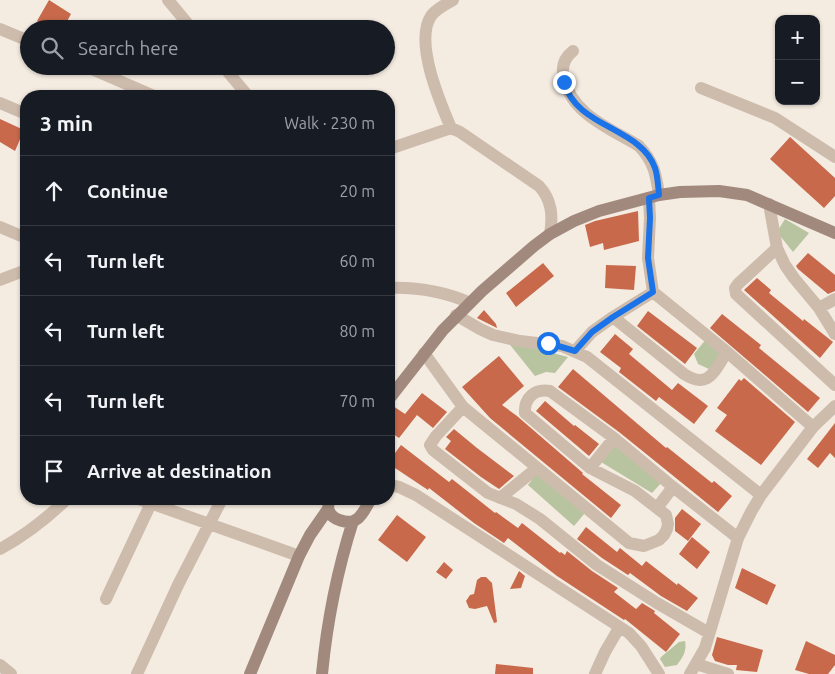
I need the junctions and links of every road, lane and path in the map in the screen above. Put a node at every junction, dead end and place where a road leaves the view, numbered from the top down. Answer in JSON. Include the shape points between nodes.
{"nodes":[{"id":1,"x":168,"y":0,"type":"edge"},
{"id":2,"x":453,"y":0,"type":"edge"},
{"id":3,"x":185,"y":20,"type":"edge"},
{"id":4,"x":0,"y":29,"type":"edge"},
{"id":5,"x":20,"y":37,"type":"edge"},
{"id":6,"x":572,"y":51,"type":"dead end"},
{"id":7,"x":103,"y":75,"type":"edge"},
{"id":8,"x":230,"y":75,"type":"edge"},
{"id":9,"x":700,"y":88,"type":"dead end"},
{"id":10,"x":132,"y":90,"type":"edge"},
{"id":11,"x":243,"y":90,"type":"edge"},
{"id":12,"x":0,"y":104,"type":"edge"},
{"id":13,"x":20,"y":112,"type":"edge"},
{"id":14,"x":451,"y":128,"type":"junction"},
{"id":15,"x":395,"y":147,"type":"edge"},
{"id":16,"x":835,"y":157,"type":"edge"},
{"id":17,"x":654,"y":196,"type":"junction"},
{"id":18,"x":768,"y":204,"type":"junction"},
{"id":19,"x":0,"y":227,"type":"edge"},
{"id":20,"x":835,"y":233,"type":"edge"},
{"id":21,"x":550,"y":234,"type":"junction"},
{"id":22,"x":20,"y":235,"type":"edge"},
{"id":23,"x":777,"y":248,"type":"junction"},
{"id":24,"x":20,"y":272,"type":"edge"},
{"id":25,"x":0,"y":280,"type":"edge"},
{"id":26,"x":395,"y":288,"type":"edge"},
{"id":27,"x":653,"y":292,"type":"junction"},
{"id":28,"x":835,"y":299,"type":"edge"},
{"id":29,"x":470,"y":303,"type":"junction"},
{"id":30,"x":819,"y":308,"type":"junction"},
{"id":31,"x":456,"y":315,"type":"junction"},
{"id":32,"x":613,"y":317,"type":"junction"},
{"id":33,"x":835,"y":334,"type":"edge"},
{"id":34,"x":575,"y":351,"type":"junction"},
{"id":35,"x":727,"y":352,"type":"junction"},
{"id":36,"x":424,"y":353,"type":"junction"},
{"id":37,"x":835,"y":385,"type":"edge"},
{"id":38,"x":395,"y":391,"type":"edge"},
{"id":39,"x":835,"y":406,"type":"edge"},
{"id":40,"x":463,"y":408,"type":"junction"},
{"id":41,"x":813,"y":428,"type":"junction"},
{"id":42,"x":614,"y":438,"type":"junction"},
{"id":43,"x":537,"y":468,"type":"junction"},
{"id":44,"x":590,"y":468,"type":"junction"},
{"id":45,"x":395,"y":486,"type":"edge"},
{"id":46,"x":673,"y":487,"type":"junction"},
{"id":47,"x":761,"y":495,"type":"junction"},
{"id":48,"x":500,"y":498,"type":"junction"},
{"id":49,"x":61,"y":505,"type":"edge"},
{"id":50,"x":146,"y":505,"type":"edge"},
{"id":51,"x":161,"y":505,"type":"edge"},
{"id":52,"x":219,"y":505,"type":"edge"},
{"id":53,"x":328,"y":505,"type":"edge"},
{"id":54,"x":329,"y":505,"type":"edge"},
{"id":55,"x":367,"y":505,"type":"edge"},
{"id":56,"x":657,"y":508,"type":"junction"},
{"id":57,"x":353,"y":521,"type":"junction"},
{"id":58,"x":209,"y":524,"type":"junction"},
{"id":59,"x":738,"y":538,"type":"junction"},
{"id":60,"x":0,"y":549,"type":"edge"},
{"id":61,"x":299,"y":556,"type":"junction"},
{"id":62,"x":106,"y":599,"type":"dead end"},
{"id":63,"x":619,"y":628,"type":"junction"},
{"id":64,"x":709,"y":633,"type":"junction"},
{"id":65,"x":0,"y":665,"type":"edge"},
{"id":66,"x":693,"y":669,"type":"edge"},
{"id":67,"x":713,"y":671,"type":"edge"},
{"id":68,"x":11,"y":674,"type":"edge"},
{"id":69,"x":137,"y":674,"type":"edge"},
{"id":70,"x":250,"y":674,"type":"edge"},
{"id":71,"x":322,"y":674,"type":"edge"},
{"id":72,"x":594,"y":674,"type":"edge"},
{"id":73,"x":659,"y":674,"type":"edge"},
{"id":74,"x":728,"y":674,"type":"edge"}],
"edges":[{"from":1,"to":3,"type":"street"},
{"from":2,"to":14,"type":"street","via":[[431,16],[426,31],[426,52]]},
{"from":4,"to":5,"type":"street"},
{"from":6,"to":17,"type":"street","via":[[562,72],[566,89],[584,111],[645,152],[654,167]]},
{"from":7,"to":10,"type":"street"},
{"from":8,"to":11,"type":"street"},
{"from":9,"to":16,"type":"street","via":[[775,118]]},
{"from":12,"to":13,"type":"street"},
{"from":14,"to":15,"type":"street"},
{"from":14,"to":21,"type":"street","via":[[546,193],[552,214]]},
{"from":17,"to":18,"type":"main road","via":[[719,191],[747,195]]},
{"from":17,"to":21,"type":"main road","via":[[599,211]]},
{"from":17,"to":27,"type":"street","via":[[648,258]]},
{"from":18,"to":20,"type":"main road"},
{"from":18,"to":23,"type":"street"},
{"from":19,"to":22,"type":"street"},
{"from":21,"to":29,"type":"main road"},
{"from":23,"to":30,"type":"street","via":[[794,278]]},
{"from":23,"to":37,"type":"street","via":[[738,284],[736,294]]},
{"from":24,"to":25,"type":"street"},
{"from":26,"to":29,"type":"street","via":[[426,289]]},
{"from":27,"to":32,"type":"street"},
{"from":27,"to":35,"type":"street"},
{"from":28,"to":30,"type":"street"},
{"from":29,"to":31,"type":"main road"},
{"from":30,"to":33,"type":"street"},
{"from":31,"to":34,"type":"street","via":[[493,334]]},
{"from":31,"to":36,"type":"main road"},
{"from":32,"to":34,"type":"street","via":[[592,332]]},
{"from":32,"to":35,"type":"street","via":[[696,381],[706,380]]},
{"from":34,"to":47,"type":"street","via":[[597,364]]},
{"from":35,"to":41,"type":"street"},
{"from":36,"to":38,"type":"main road"},
{"from":36,"to":40,"type":"street"},
{"from":39,"to":41,"type":"street"},
{"from":40,"to":43,"type":"street"},
{"from":40,"to":48,"type":"street","via":[[436,436],[430,445],[432,450],[488,493]]},
{"from":41,"to":47,"type":"street"},
{"from":42,"to":44,"type":"street"},
{"from":42,"to":44,"type":"street","via":[[550,391],[539,391],[529,397],[525,413]]},
{"from":42,"to":46,"type":"street"},
{"from":43,"to":48,"type":"street"},
{"from":43,"to":56,"type":"street","via":[[629,543],[644,546],[664,535],[668,524],[666,516]]},
{"from":44,"to":56,"type":"street","via":[[635,490]]},
{"from":45,"to":63,"type":"street","via":[[416,495]]},
{"from":46,"to":56,"type":"street"},
{"from":46,"to":59,"type":"street"},
{"from":47,"to":59,"type":"street"},
{"from":48,"to":64,"type":"street","via":[[540,519],[597,565]]},
{"from":49,"to":60,"type":"street","via":[[44,521]]},
{"from":50,"to":62,"type":"street"},
{"from":51,"to":58,"type":"street"},
{"from":52,"to":58,"type":"street"},
{"from":53,"to":61,"type":"main road"},
{"from":54,"to":57,"type":"main road","via":[[335,517]]},
{"from":55,"to":57,"type":"main road"},
{"from":57,"to":71,"type":"main road","via":[[334,594]]},
{"from":58,"to":61,"type":"street"},
{"from":58,"to":69,"type":"street"},
{"from":59,"to":64,"type":"street"},
{"from":61,"to":70,"type":"main road"},
{"from":63,"to":72,"type":"street"},
{"from":63,"to":73,"type":"street","via":[[635,638]]},
{"from":64,"to":66,"type":"street"},
{"from":65,"to":68,"type":"street"},
{"from":66,"to":67,"type":"street"},
{"from":67,"to":74,"type":"street"}]}
